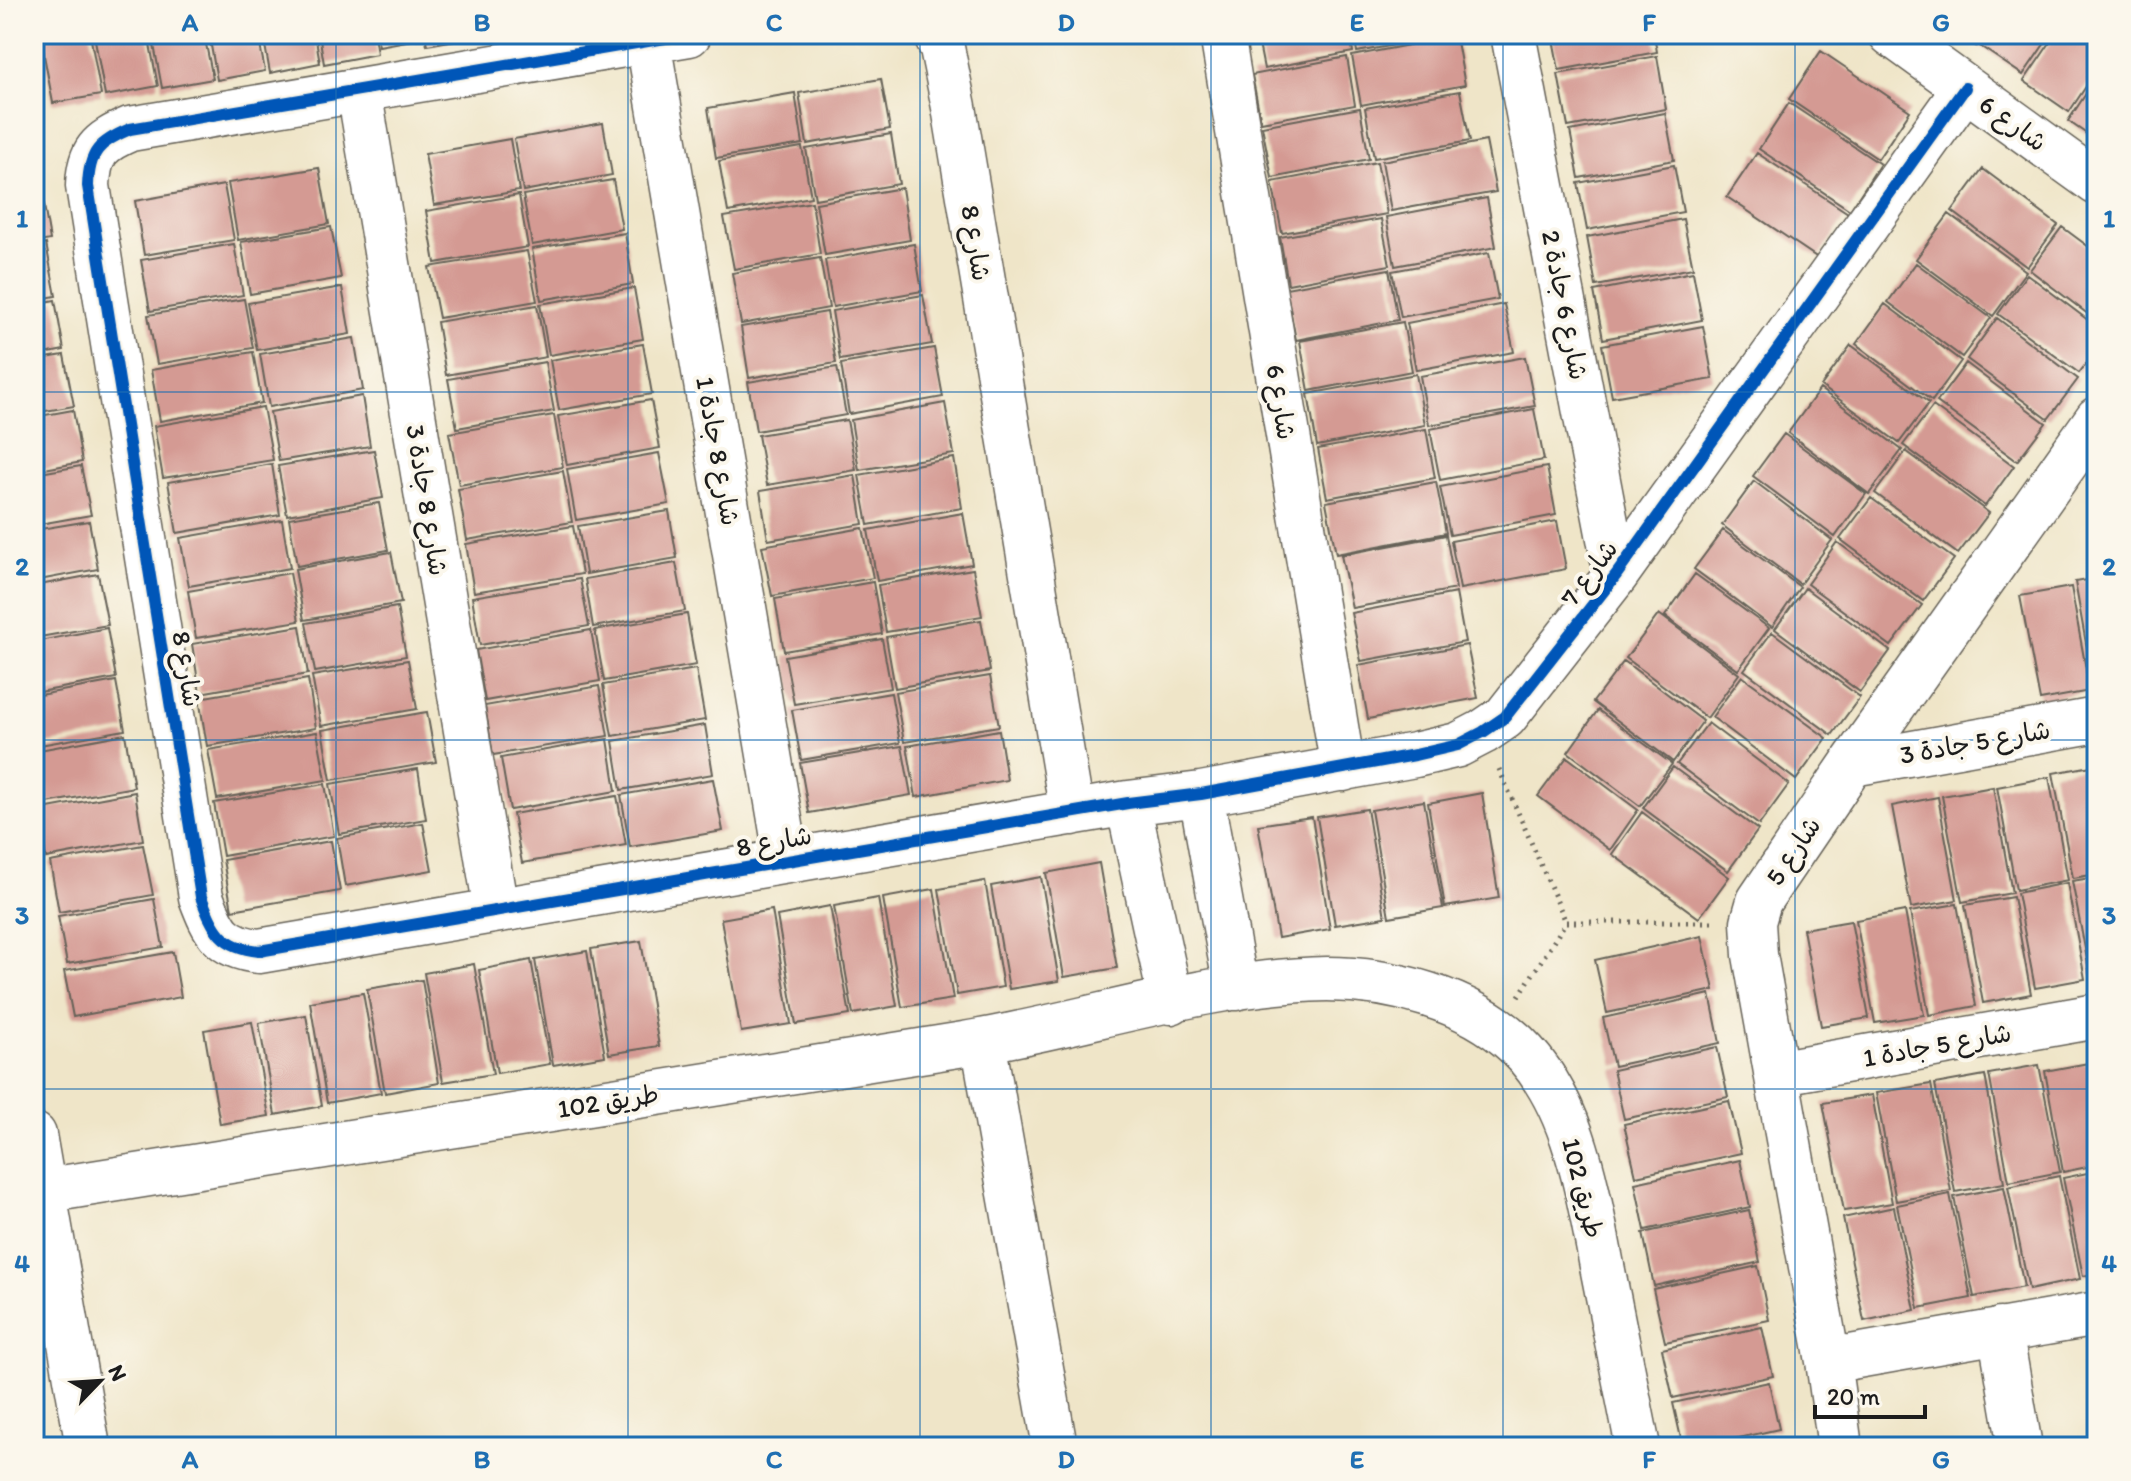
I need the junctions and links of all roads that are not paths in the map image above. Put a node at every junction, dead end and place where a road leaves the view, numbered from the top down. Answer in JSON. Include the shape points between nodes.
{"nodes":[{"id":1,"x":935,"y":34,"type":"edge"},
{"id":2,"x":1222,"y":34,"type":"edge"},
{"id":3,"x":1513,"y":34,"type":"edge"},
{"id":4,"x":1891,"y":34,"type":"edge"},
{"id":5,"x":669,"y":37,"type":"edge"},
{"id":6,"x":1965,"y":88,"type":"junction"},
{"id":7,"x":359,"y":90,"type":"junction"},
{"id":8,"x":2097,"y":183,"type":"edge"},
{"id":9,"x":2097,"y":419,"type":"edge"},
{"id":10,"x":1616,"y":575,"type":"junction"},
{"id":11,"x":2097,"y":720,"type":"edge"},
{"id":12,"x":1852,"y":764,"type":"junction"},
{"id":13,"x":1343,"y":769,"type":"junction"},
{"id":14,"x":1201,"y":794,"type":"junction"},
{"id":15,"x":1128,"y":803,"type":"junction"},
{"id":16,"x":1072,"y":813,"type":"junction"},
{"id":17,"x":787,"y":861,"type":"junction"},
{"id":18,"x":496,"y":910,"type":"junction"},
{"id":19,"x":1236,"y":988,"type":"junction"},
{"id":20,"x":1171,"y":1002,"type":"junction"},
{"id":21,"x":2097,"y":1016,"type":"edge"},
{"id":22,"x":983,"y":1041,"type":"junction"},
{"id":23,"x":1776,"y":1073,"type":"junction"},
{"id":24,"x":34,"y":1135,"type":"edge"},
{"id":25,"x":43,"y":1191,"type":"junction"},
{"id":26,"x":2097,"y":1314,"type":"edge"},
{"id":27,"x":2000,"y":1330,"type":"junction"},
{"id":28,"x":1828,"y":1361,"type":"junction"},
{"id":29,"x":88,"y":1447,"type":"edge"},
{"id":30,"x":1055,"y":1447,"type":"edge"},
{"id":31,"x":1638,"y":1447,"type":"edge"},
{"id":32,"x":1840,"y":1447,"type":"edge"},
{"id":33,"x":2020,"y":1447,"type":"edge"}],
"edges":[{"from":1,"to":16,"type":"street","name":"شارع 8","via":[[954,107]]},
{"from":2,"to":13,"type":"street","name":"شارع 6"},
{"from":3,"to":10,"type":"street","name":"شارع 6 جادة 2"},
{"from":4,"to":6,"type":"street","name":"شارع 6"},
{"from":5,"to":7,"type":"street","name":"شارع 8"},
{"from":5,"to":17,"type":"street","name":"شارع 8 جادة 1"},
{"from":6,"to":8,"type":"street","name":"شارع 6"},
{"from":6,"to":10,"type":"street","name":"شارع 7"},
{"from":7,"to":18,"type":"street","name":"شارع 8 جادة 3"},
{"from":7,"to":18,"type":"street","name":"شارع 8","via":[[130,129],[109,138],[89,165],[88,186],[201,897],[210,922],[224,939],[239,949],[259,951]]},
{"from":9,"to":12,"type":"street","name":"شارع 5"},
{"from":10,"to":13,"type":"street","name":"شارع 7","via":[[1505,717],[1458,745]]},
{"from":11,"to":12,"type":"street","name":"شارع 5 جادة 3"},
{"from":12,"to":23,"type":"street","name":"شارع 5","via":[[1759,901],[1753,922]]},
{"from":13,"to":14,"type":"street","name":"شارع 7"},
{"from":14,"to":15,"type":"street","name":"شارع 7"},
{"from":14,"to":19,"type":"street"},
{"from":15,"to":16,"type":"street","name":"شارع 7"},
{"from":15,"to":20,"type":"street"},
{"from":16,"to":17,"type":"street","name":"شارع 8"},
{"from":17,"to":18,"type":"street","name":"شارع 8"},
{"from":19,"to":20,"type":"street","name":"طريق 102"},
{"from":19,"to":31,"type":"street","name":"طريق 102","via":[[1327,979],[1384,984],[1482,1017],[1518,1046],[1547,1084],[1578,1150]]},
{"from":20,"to":22,"type":"street","name":"طريق 102"},
{"from":21,"to":23,"type":"street","name":"شارع 5 جادة 1"},
{"from":22,"to":25,"type":"street","name":"طريق 102"},
{"from":22,"to":30,"type":"street"},
{"from":23,"to":28,"type":"street","name":"شارع 5"},
{"from":24,"to":25,"type":"street"},
{"from":25,"to":29,"type":"street"},
{"from":26,"to":27,"type":"street"},
{"from":27,"to":28,"type":"street"},
{"from":27,"to":33,"type":"street"},
{"from":28,"to":32,"type":"street","name":"شارع 5"}]}
